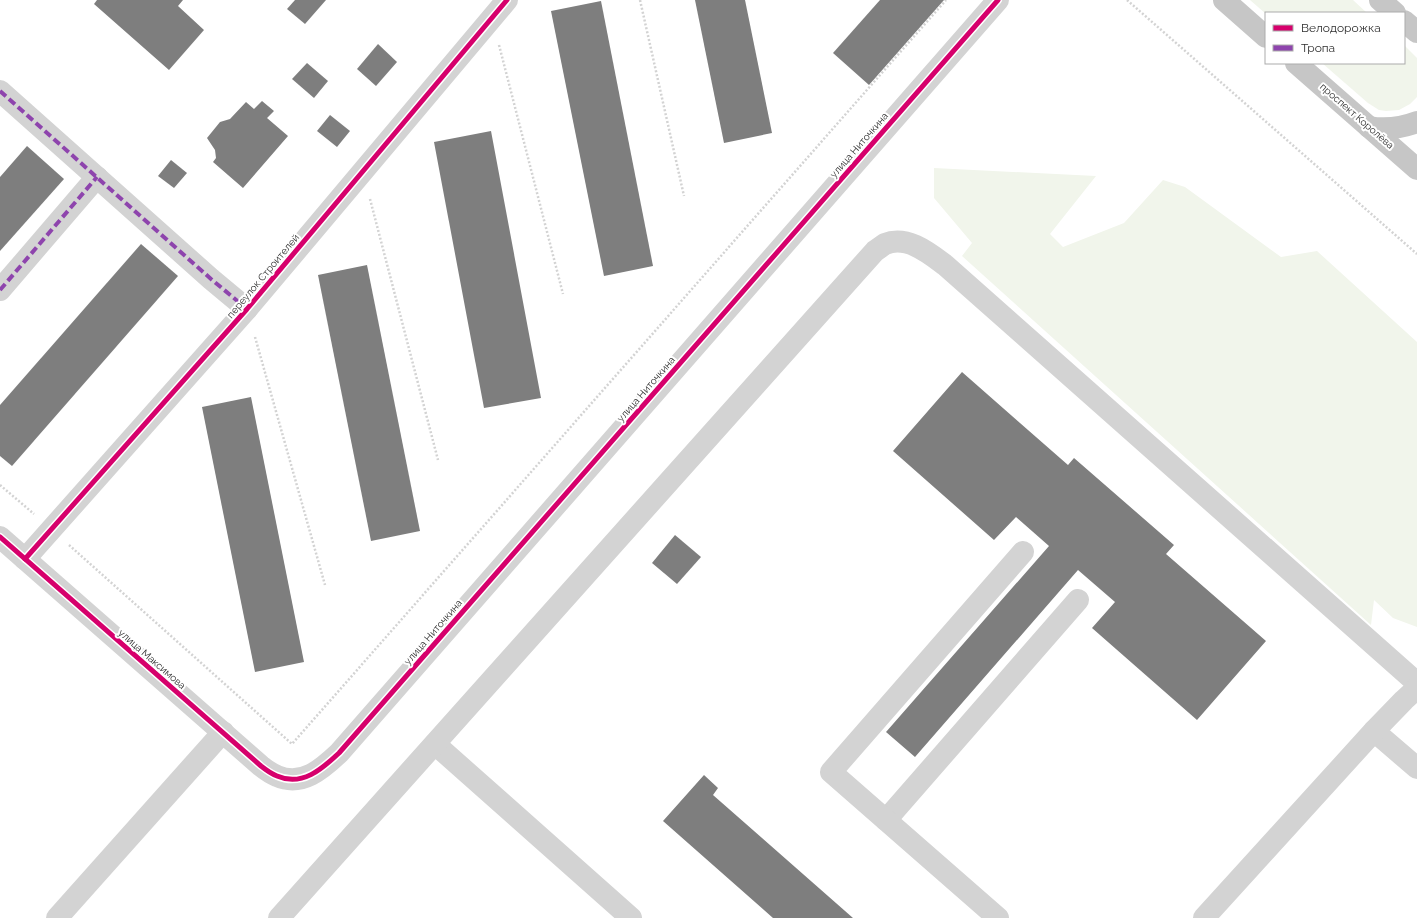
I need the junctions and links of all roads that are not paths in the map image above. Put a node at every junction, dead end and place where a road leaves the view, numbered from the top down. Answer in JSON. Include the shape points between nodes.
{"nodes":[{"id":1,"x":507,"y":0,"type":"edge"},
{"id":2,"x":998,"y":0,"type":"edge"},
{"id":3,"x":1224,"y":0,"type":"edge"},
{"id":4,"x":1380,"y":0,"type":"edge"},
{"id":5,"x":1394,"y":12,"type":"edge"},
{"id":6,"x":1405,"y":22,"type":"edge"},
{"id":7,"x":1417,"y":32,"type":"edge"},
{"id":8,"x":1265,"y":36,"type":"edge"},
{"id":9,"x":1297,"y":64,"type":"edge"},
{"id":10,"x":0,"y":91,"type":"edge"},
{"id":11,"x":1417,"y":122,"type":"edge"},
{"id":12,"x":1369,"y":127,"type":"junction"},
{"id":13,"x":1417,"y":169,"type":"edge"},
{"id":14,"x":97,"y":177,"type":"junction"},
{"id":15,"x":0,"y":290,"type":"edge"},
{"id":16,"x":248,"y":309,"type":"junction"},
{"id":17,"x":0,"y":537,"type":"edge"},
{"id":18,"x":1023,"y":552,"type":"dead end"},
{"id":19,"x":25,"y":559,"type":"junction"},
{"id":20,"x":1078,"y":600,"type":"dead end"},
{"id":21,"x":1417,"y":683,"type":"edge"},
{"id":22,"x":1417,"y":688,"type":"edge"},
{"id":23,"x":1374,"y":731,"type":"junction"},
{"id":24,"x":223,"y":732,"type":"junction"},
{"id":25,"x":435,"y":744,"type":"junction"},
{"id":26,"x":1417,"y":768,"type":"edge"},
{"id":27,"x":300,"y":779,"type":"joint"},
{"id":28,"x":886,"y":820,"type":"junction"},
{"id":29,"x":57,"y":918,"type":"edge"},
{"id":30,"x":279,"y":918,"type":"edge"},
{"id":31,"x":631,"y":918,"type":"edge"},
{"id":32,"x":998,"y":918,"type":"edge"},
{"id":33,"x":1204,"y":918,"type":"edge"}],
"edges":[{"from":1,"to":16,"type":"street","name":"переулок Строителей"},
{"from":2,"to":27,"type":"street","name":"улица Ниточкина","via":[[339,753],[324,767]]},
{"from":3,"to":8,"type":"main road"},
{"from":4,"to":5,"type":"main road"},
{"from":6,"to":7,"type":"main road"},
{"from":9,"to":12,"type":"main road","name":"проспект Королёва"},
{"from":10,"to":14,"type":"street"},
{"from":11,"to":12,"type":"main road","via":[[1388,129]]},
{"from":12,"to":13,"type":"main road","name":"проспект Королёва"},
{"from":14,"to":15,"type":"street"},
{"from":14,"to":16,"type":"street"},
{"from":16,"to":19,"type":"street","name":"переулок Строителей"},
{"from":17,"to":19,"type":"street","name":"улица Максимова"},
{"from":18,"to":28,"type":"street","via":[[831,772]]},
{"from":19,"to":24,"type":"street","name":"улица Максимова"},
{"from":20,"to":28,"type":"street"},
{"from":21,"to":25,"type":"street","via":[[945,265],[929,252],[900,242],[885,244],[875,251]]},
{"from":22,"to":23,"type":"street"},
{"from":23,"to":26,"type":"street"},
{"from":23,"to":33,"type":"street"},
{"from":24,"to":27,"type":"street","name":"улица Максимова","via":[[261,766],[277,776]]},
{"from":24,"to":29,"type":"street"},
{"from":25,"to":30,"type":"street"},
{"from":25,"to":31,"type":"street"},
{"from":28,"to":32,"type":"street"}]}
